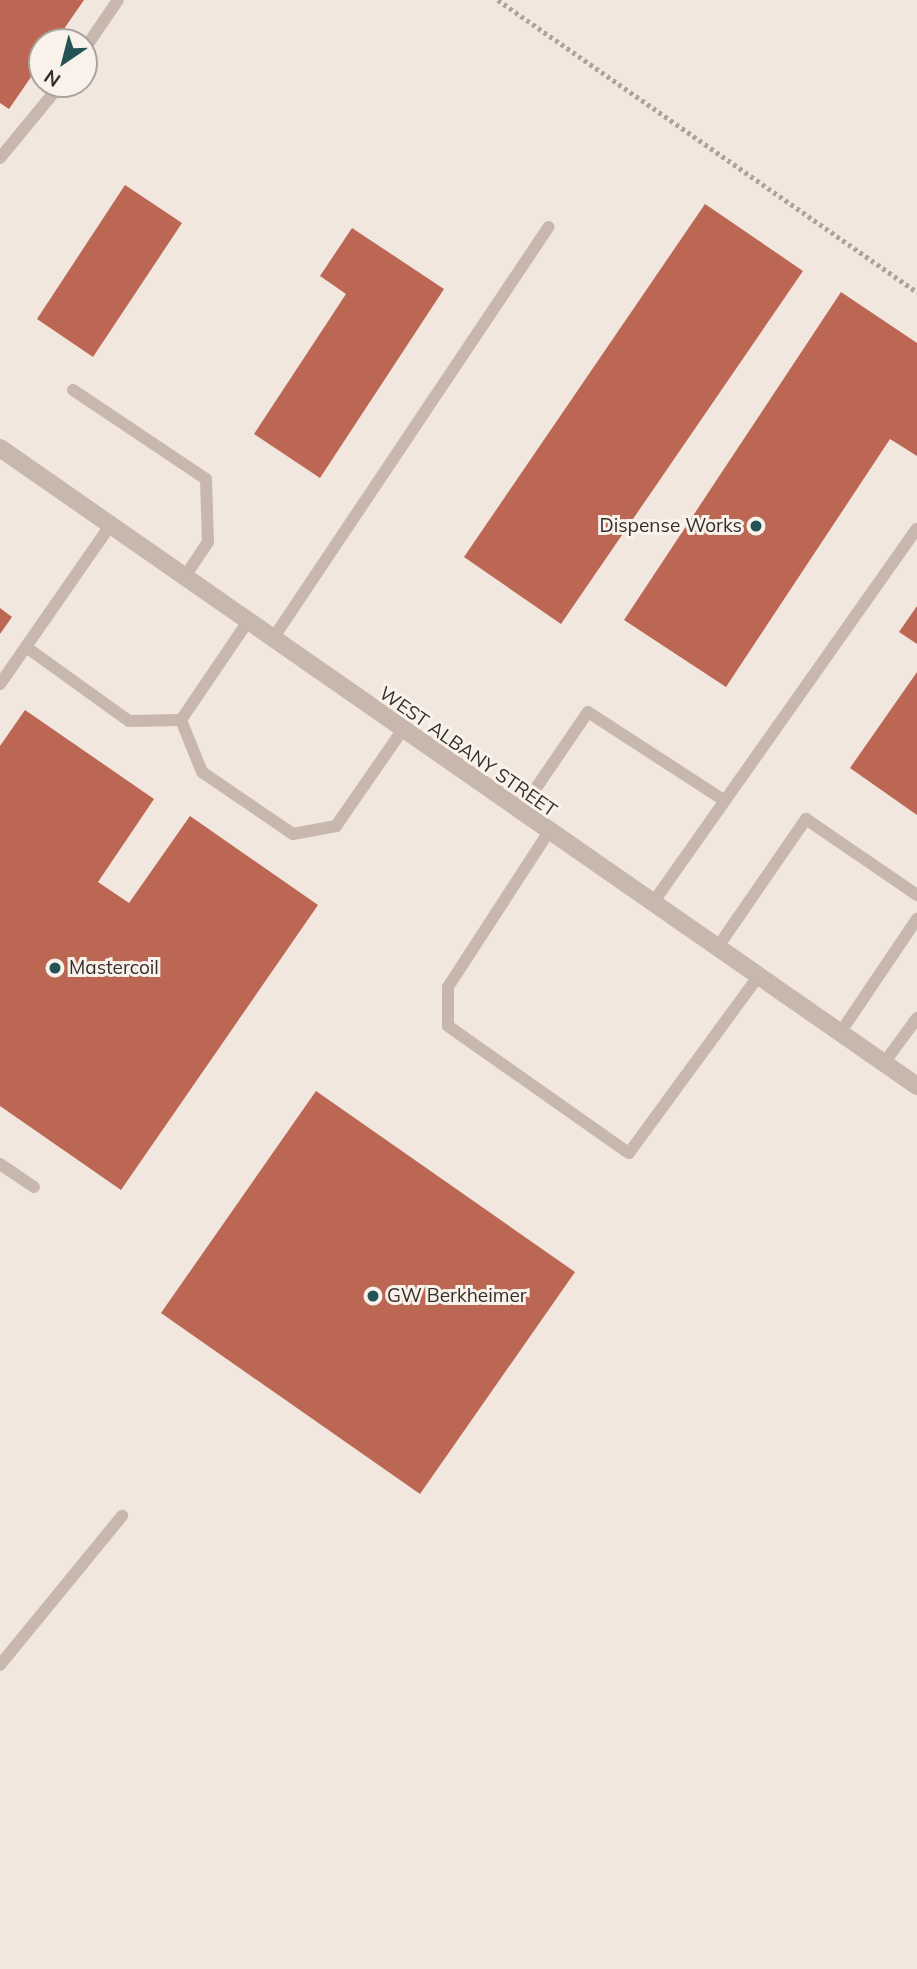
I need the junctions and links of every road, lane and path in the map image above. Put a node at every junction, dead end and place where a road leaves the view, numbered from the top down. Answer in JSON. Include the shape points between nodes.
{"nodes":[{"id":1,"x":118,"y":0,"type":"edge"},
{"id":2,"x":498,"y":0,"type":"edge"},
{"id":3,"x":98,"y":29,"type":"edge"},
{"id":4,"x":49,"y":98,"type":"edge"},
{"id":5,"x":0,"y":158,"type":"edge"},
{"id":6,"x":548,"y":227,"type":"dead end"},
{"id":7,"x":917,"y":292,"type":"edge"},
{"id":8,"x":73,"y":390,"type":"dead end"},
{"id":9,"x":0,"y":448,"type":"edge"},
{"id":10,"x":110,"y":526,"type":"junction"},
{"id":11,"x":917,"y":529,"type":"edge"},
{"id":12,"x":184,"y":578,"type":"junction"},
{"id":13,"x":247,"y":623,"type":"junction"},
{"id":14,"x":272,"y":640,"type":"junction"},
{"id":15,"x":26,"y":648,"type":"junction"},
{"id":16,"x":0,"y":684,"type":"edge"},
{"id":17,"x":181,"y":720,"type":"junction"},
{"id":18,"x":401,"y":732,"type":"junction"},
{"id":19,"x":725,"y":801,"type":"junction"},
{"id":20,"x":519,"y":813,"type":"junction"},
{"id":21,"x":548,"y":833,"type":"junction"},
{"id":22,"x":917,"y":895,"type":"edge"},
{"id":23,"x":652,"y":904,"type":"junction"},
{"id":24,"x":917,"y":919,"type":"edge"},
{"id":25,"x":717,"y":948,"type":"junction"},
{"id":26,"x":758,"y":977,"type":"junction"},
{"id":27,"x":917,"y":1018,"type":"edge"},
{"id":28,"x":840,"y":1033,"type":"junction"},
{"id":29,"x":884,"y":1063,"type":"junction"},
{"id":30,"x":917,"y":1086,"type":"edge"},
{"id":31,"x":0,"y":1164,"type":"edge"},
{"id":32,"x":34,"y":1187,"type":"dead end"},
{"id":33,"x":122,"y":1516,"type":"dead end"},
{"id":34,"x":0,"y":1665,"type":"edge"}],
"edges":[{"from":1,"to":3,"type":"lane"},
{"from":2,"to":7,"type":"path"},
{"from":4,"to":5,"type":"lane"},
{"from":6,"to":14,"type":"lane"},
{"from":8,"to":12,"type":"lane","via":[[206,479],[208,542]]},
{"from":9,"to":10,"type":"street","name":"WEST ALBANY STREET"},
{"from":10,"to":12,"type":"street","name":"WEST ALBANY STREET"},
{"from":10,"to":15,"type":"lane"},
{"from":11,"to":19,"type":"lane"},
{"from":12,"to":13,"type":"street","name":"WEST ALBANY STREET"},
{"from":13,"to":14,"type":"street","name":"WEST ALBANY STREET"},
{"from":13,"to":17,"type":"lane"},
{"from":14,"to":18,"type":"street","name":"WEST ALBANY STREET"},
{"from":15,"to":16,"type":"lane"},
{"from":15,"to":17,"type":"lane","via":[[130,721]]},
{"from":17,"to":18,"type":"lane","via":[[202,772],[293,834],[336,826]]},
{"from":18,"to":20,"type":"street","name":"WEST ALBANY STREET"},
{"from":19,"to":20,"type":"lane","via":[[588,712]]},
{"from":19,"to":23,"type":"lane"},
{"from":20,"to":21,"type":"street","name":"WEST ALBANY STREET"},
{"from":21,"to":23,"type":"street","name":"WEST ALBANY STREET"},
{"from":21,"to":26,"type":"lane","via":[[448,987],[448,1026],[629,1153]]},
{"from":22,"to":25,"type":"lane","via":[[806,819]]},
{"from":23,"to":25,"type":"street","name":"WEST ALBANY STREET"},
{"from":24,"to":28,"type":"lane"},
{"from":25,"to":26,"type":"street","name":"WEST ALBANY STREET"},
{"from":26,"to":28,"type":"street","name":"WEST ALBANY STREET"},
{"from":27,"to":29,"type":"lane"},
{"from":28,"to":29,"type":"street","name":"WEST ALBANY STREET"},
{"from":29,"to":30,"type":"street","name":"WEST ALBANY STREET"},
{"from":31,"to":32,"type":"lane"},
{"from":33,"to":34,"type":"lane"}]}
